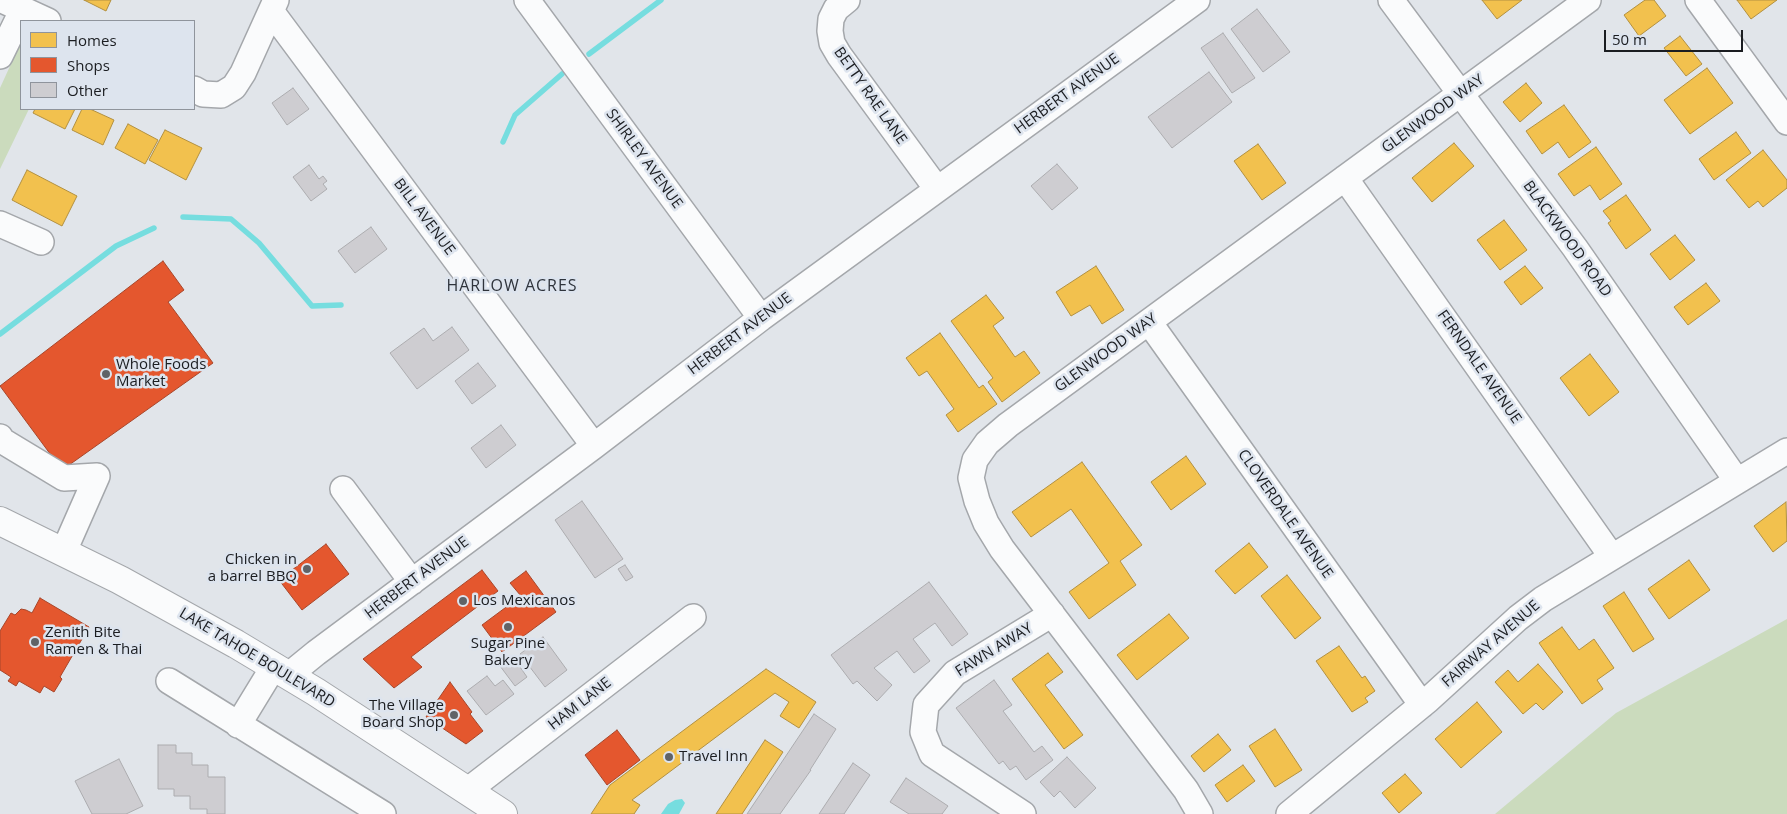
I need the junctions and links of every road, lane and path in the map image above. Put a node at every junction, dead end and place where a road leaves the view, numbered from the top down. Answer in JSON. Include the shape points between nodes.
{"nodes":[{"id":1,"x":527,"y":0,"type":"edge"},
{"id":2,"x":847,"y":0,"type":"edge"},
{"id":3,"x":1197,"y":0,"type":"edge"},
{"id":4,"x":1391,"y":0,"type":"edge"},
{"id":5,"x":1588,"y":0,"type":"edge"},
{"id":6,"x":1698,"y":0,"type":"edge"},
{"id":7,"x":12,"y":5,"type":"edge"},
{"id":8,"x":274,"y":6,"type":"edge"},
{"id":9,"x":46,"y":20,"type":"edge"},
{"id":10,"x":0,"y":56,"type":"edge"},
{"id":11,"x":195,"y":90,"type":"edge"},
{"id":12,"x":1460,"y":94,"type":"junction"},
{"id":13,"x":1787,"y":122,"type":"edge"},
{"id":14,"x":1345,"y":178,"type":"junction"},
{"id":15,"x":937,"y":189,"type":"junction"},
{"id":16,"x":0,"y":224,"type":"edge"},
{"id":17,"x":41,"y":242,"type":"dead end"},
{"id":18,"x":761,"y":318,"type":"junction"},
{"id":19,"x":1149,"y":322,"type":"junction"},
{"id":20,"x":0,"y":437,"type":"edge"},
{"id":21,"x":594,"y":446,"type":"junction"},
{"id":22,"x":1787,"y":450,"type":"edge"},
{"id":23,"x":1737,"y":481,"type":"junction"},
{"id":24,"x":343,"y":489,"type":"dead end"},
{"id":25,"x":0,"y":521,"type":"edge"},
{"id":26,"x":64,"y":551,"type":"junction"},
{"id":27,"x":1612,"y":557,"type":"junction"},
{"id":28,"x":412,"y":582,"type":"junction"},
{"id":29,"x":1052,"y":614,"type":"junction"},
{"id":30,"x":693,"y":617,"type":"dead end"},
{"id":31,"x":282,"y":670,"type":"junction"},
{"id":32,"x":169,"y":681,"type":"dead end"},
{"id":33,"x":1422,"y":705,"type":"junction"},
{"id":34,"x":238,"y":725,"type":"junction"},
{"id":35,"x":467,"y":791,"type":"junction"},
{"id":36,"x":1009,"y":810,"type":"edge"},
{"id":37,"x":383,"y":814,"type":"edge"},
{"id":38,"x":503,"y":814,"type":"edge"},
{"id":39,"x":1200,"y":814,"type":"edge"},
{"id":40,"x":1289,"y":814,"type":"edge"}],
"edges":[{"from":1,"to":18,"type":"street","name":"SHIRLEY AVENUE"},
{"from":2,"to":15,"type":"street","name":"BETTY RAE LANE","via":[[836,9],[831,19],[832,43]]},
{"from":3,"to":15,"type":"street","name":"HERBERT AVENUE"},
{"from":4,"to":12,"type":"street","name":"BLACKWOOD ROAD"},
{"from":5,"to":12,"type":"street","name":"GLENWOOD WAY"},
{"from":6,"to":13,"type":"street"},
{"from":7,"to":9,"type":"street"},
{"from":7,"to":10,"type":"street"},
{"from":8,"to":11,"type":"street","via":[[234,87],[220,95]]},
{"from":8,"to":21,"type":"street","name":"BILL AVENUE"},
{"from":12,"to":14,"type":"street","name":"GLENWOOD WAY"},
{"from":12,"to":23,"type":"street","name":"BLACKWOOD ROAD","via":[[1575,248]]},
{"from":14,"to":19,"type":"street","name":"GLENWOOD WAY"},
{"from":14,"to":27,"type":"street","name":"FERNDALE AVENUE"},
{"from":15,"to":18,"type":"street","name":"HERBERT AVENUE"},
{"from":16,"to":17,"type":"street"},
{"from":18,"to":21,"type":"street","name":"HERBERT AVENUE"},
{"from":19,"to":29,"type":"street","name":"GLENWOOD WAY","via":[[1008,424],[987,443],[975,460],[971,478],[986,523]]},
{"from":19,"to":33,"type":"street","name":"CLOVERDALE AVENUE"},
{"from":20,"to":26,"type":"street","via":[[64,478],[97,476]]},
{"from":21,"to":28,"type":"street","name":"HERBERT AVENUE"},
{"from":22,"to":23,"type":"street","name":"FAIRWAY AVENUE"},
{"from":23,"to":27,"type":"street","name":"FAIRWAY AVENUE"},
{"from":24,"to":28,"type":"street"},
{"from":25,"to":26,"type":"highway","name":"LAKE TAHOE BOULEVARD"},
{"from":26,"to":31,"type":"highway","name":"LAKE TAHOE BOULEVARD"},
{"from":27,"to":33,"type":"street","name":"FAIRWAY AVENUE","via":[[1518,618]]},
{"from":28,"to":31,"type":"street","name":"HERBERT AVENUE"},
{"from":29,"to":36,"type":"street","name":"FAWN AWAY","via":[[955,672],[926,705],[923,732],[932,754]]},
{"from":29,"to":39,"type":"street","name":"GLENWOOD WAY","via":[[1186,790]]},
{"from":30,"to":35,"type":"street","name":"HAM LANE"},
{"from":31,"to":34,"type":"street"},
{"from":31,"to":35,"type":"highway","name":"LAKE TAHOE BOULEVARD"},
{"from":32,"to":34,"type":"street"},
{"from":33,"to":40,"type":"street","name":"FAIRWAY AVENUE"},
{"from":34,"to":37,"type":"street"},
{"from":35,"to":38,"type":"highway","name":"LAKE TAHOE BOULEVARD"}]}
